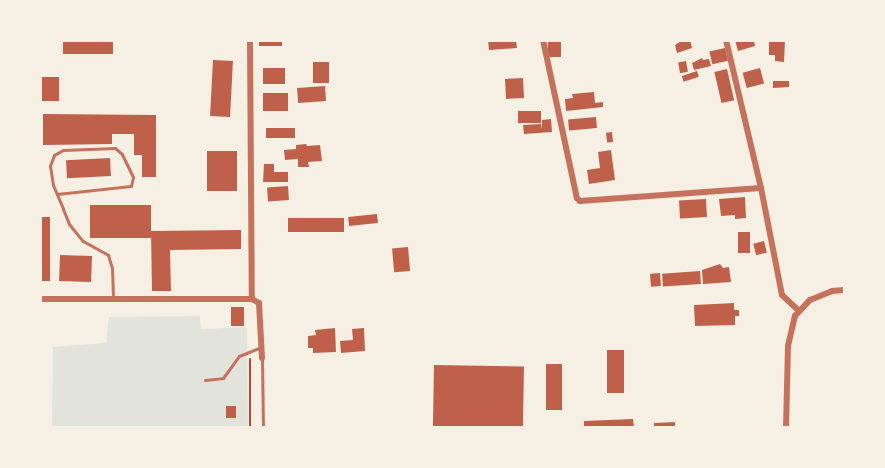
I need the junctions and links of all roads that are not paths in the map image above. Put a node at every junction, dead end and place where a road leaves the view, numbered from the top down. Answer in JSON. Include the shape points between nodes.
{"nodes":[{"id":1,"x":250,"y":40,"type":"edge"},
{"id":2,"x":543,"y":40,"type":"edge"},
{"id":3,"x":726,"y":40,"type":"edge"},
{"id":4,"x":761,"y":188,"type":"junction"},
{"id":5,"x":57,"y":194,"type":"junction"},
{"id":6,"x":844,"y":290,"type":"edge"},
{"id":7,"x":40,"y":298,"type":"edge"},
{"id":8,"x":113,"y":298,"type":"junction"},
{"id":9,"x":252,"y":298,"type":"junction"},
{"id":10,"x":798,"y":310,"type":"junction"},
{"id":11,"x":261,"y":347,"type":"junction"},
{"id":12,"x":262,"y":358,"type":"joint"},
{"id":13,"x":205,"y":380,"type":"dead end"},
{"id":14,"x":263,"y":428,"type":"edge"},
{"id":15,"x":786,"y":428,"type":"edge"}],
"edges":[{"from":1,"to":9,"type":"street"},
{"from":2,"to":4,"type":"street","via":[[580,201]]},
{"from":3,"to":4,"type":"street"},
{"from":4,"to":10,"type":"street","via":[[782,294]]},
{"from":5,"to":5,"type":"lane","via":[[50,166],[54,155],[63,150],[115,148],[133,177],[131,186],[126,188]]},
{"from":5,"to":8,"type":"lane","via":[[76,235],[108,255]]},
{"from":6,"to":10,"type":"street","via":[[822,294]]},
{"from":7,"to":8,"type":"street"},
{"from":8,"to":9,"type":"street"},
{"from":9,"to":11,"type":"street","via":[[259,303]]},
{"from":10,"to":15,"type":"street","via":[[788,346]]},
{"from":11,"to":12,"type":"street"},
{"from":11,"to":13,"type":"lane","via":[[237,358],[223,378]]},
{"from":12,"to":14,"type":"lane"}]}
